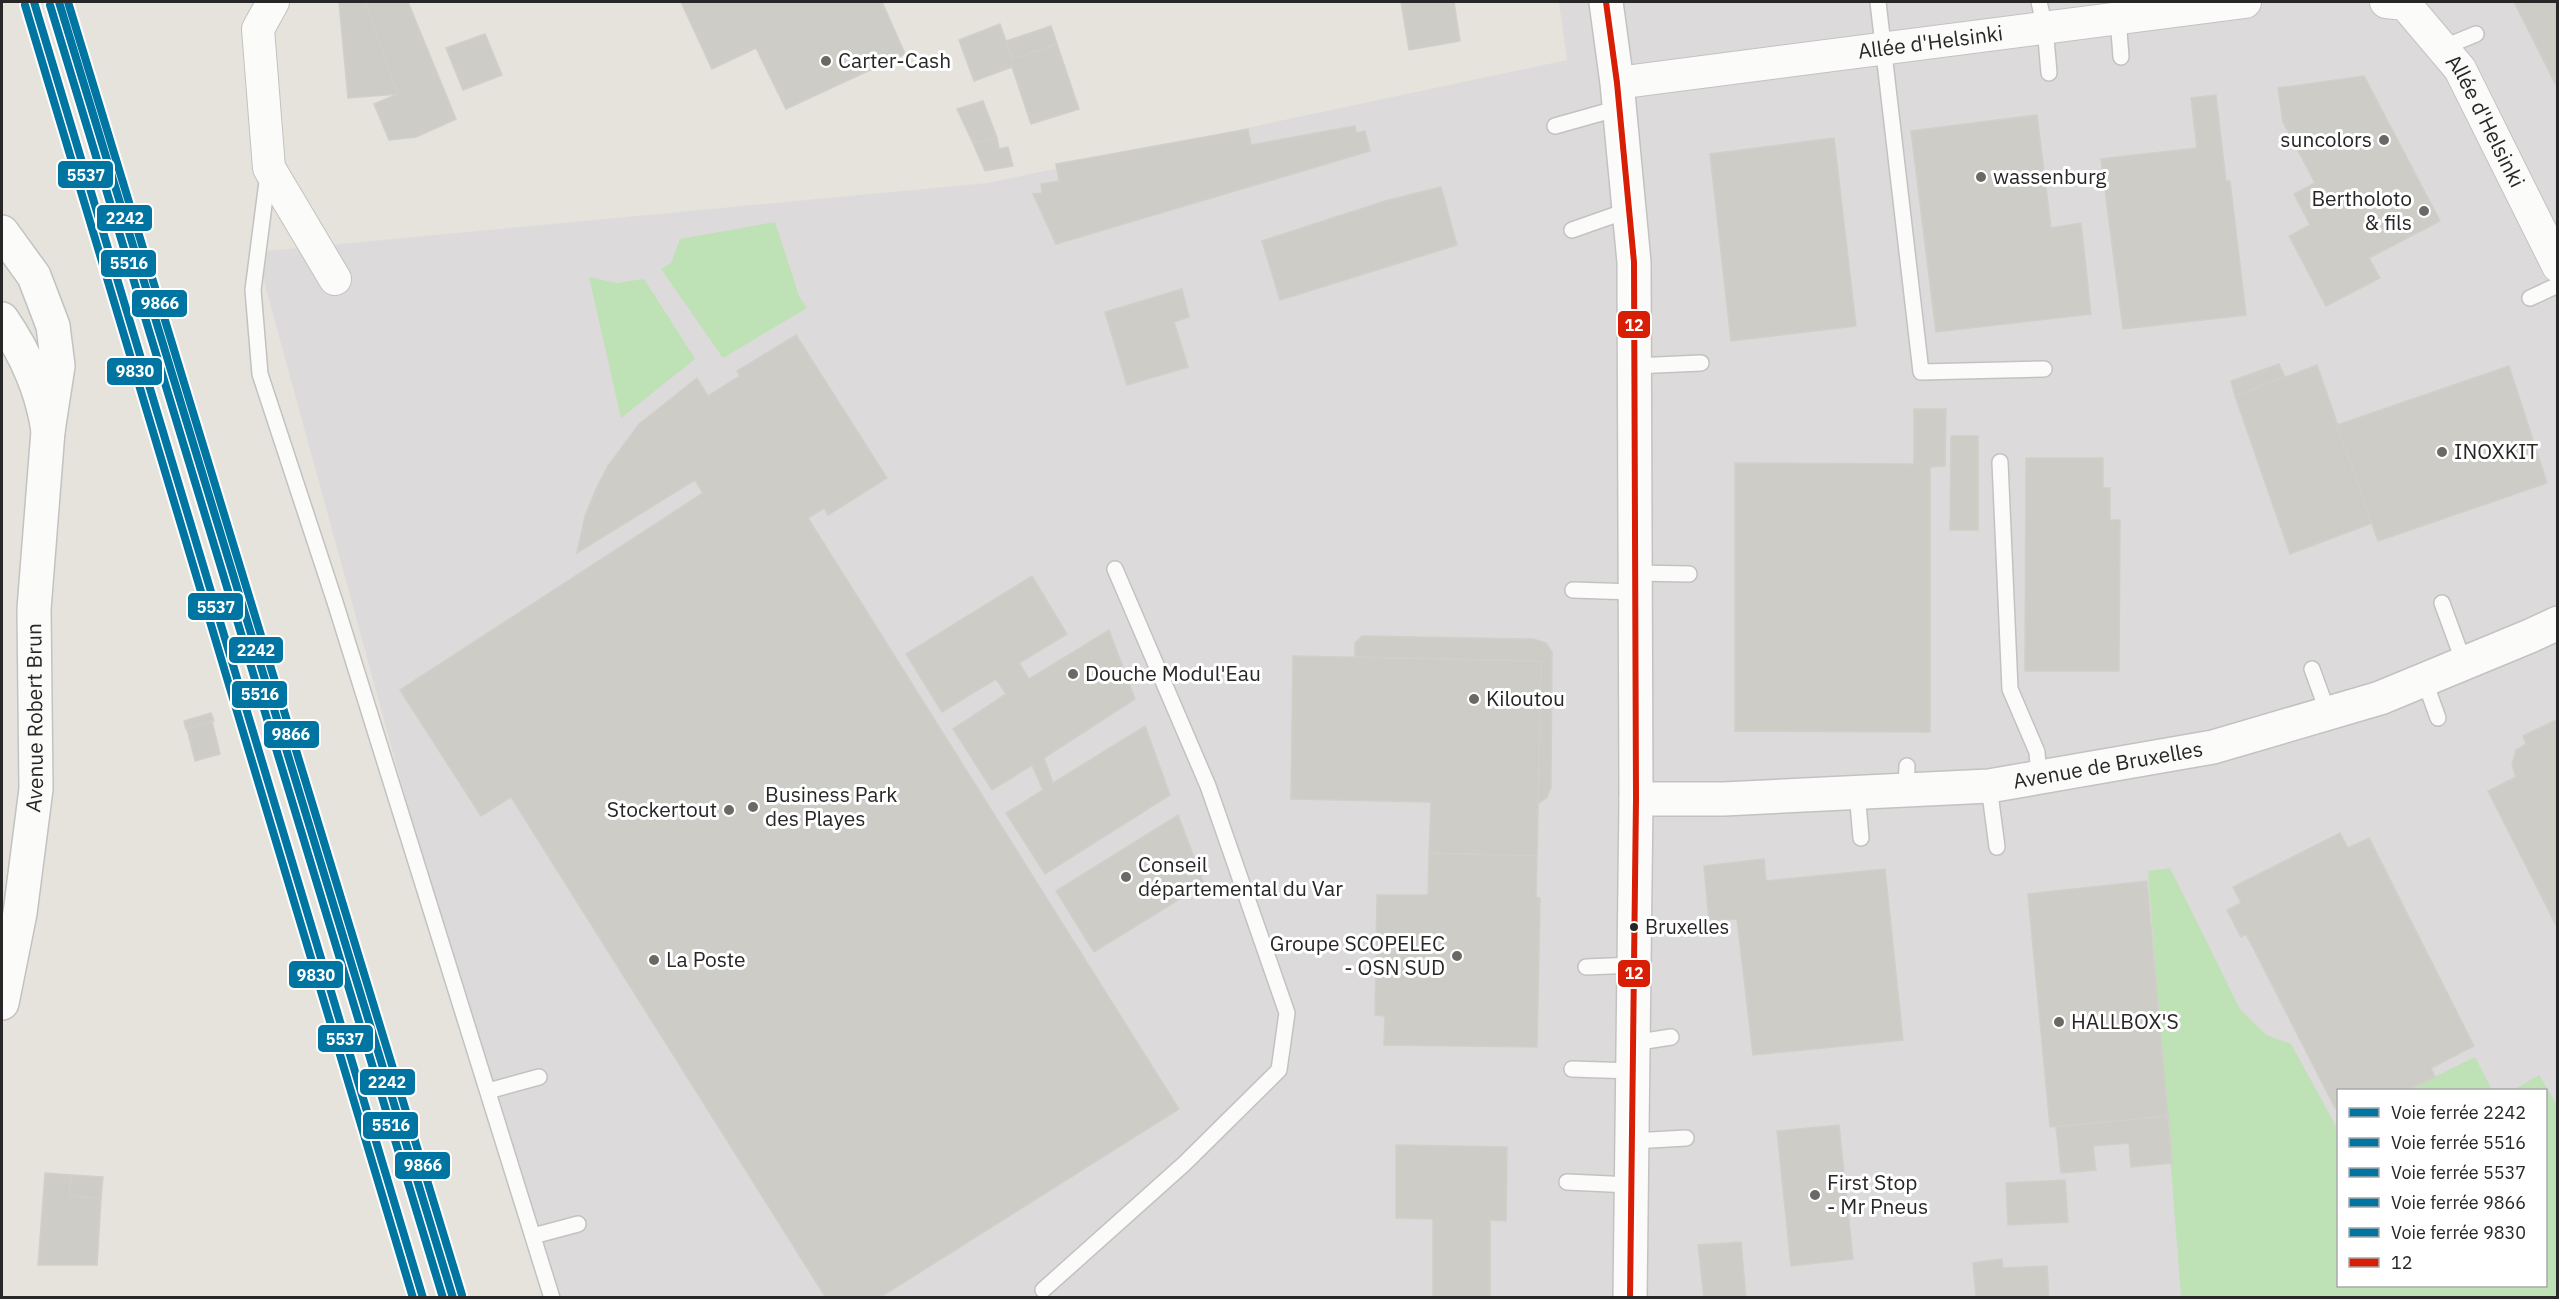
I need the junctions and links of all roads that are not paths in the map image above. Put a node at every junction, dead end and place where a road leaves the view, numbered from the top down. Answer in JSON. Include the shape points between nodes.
{"nodes":[{"id":1,"x":273,"y":2,"type":"edge"},
{"id":2,"x":1606,"y":2,"type":"edge"},
{"id":3,"x":1878,"y":2,"type":"edge"},
{"id":4,"x":2245,"y":2,"type":"edge"},
{"id":5,"x":2386,"y":2,"type":"edge"},
{"id":6,"x":2042,"y":14,"type":"edge"},
{"id":7,"x":2098,"y":17,"type":"junction"},
{"id":8,"x":2476,"y":34,"type":"dead end"},
{"id":9,"x":1882,"y":48,"type":"junction"},
{"id":10,"x":2442,"y":48,"type":"junction"},
{"id":11,"x":2121,"y":57,"type":"dead end"},
{"id":12,"x":2049,"y":73,"type":"dead end"},
{"id":13,"x":1618,"y":95,"type":"junction"},
{"id":14,"x":1555,"y":126,"type":"dead end"},
{"id":15,"x":269,"y":168,"type":"junction"},
{"id":16,"x":1629,"y":210,"type":"junction"},
{"id":17,"x":1572,"y":230,"type":"dead end"},
{"id":18,"x":2,"y":232,"type":"edge"},
{"id":19,"x":2551,"y":235,"type":"edge"},
{"id":20,"x":2558,"y":266,"type":"edge"},
{"id":21,"x":335,"y":279,"type":"dead end"},
{"id":22,"x":2558,"y":285,"type":"edge"},
{"id":23,"x":2530,"y":298,"type":"dead end"},
{"id":24,"x":2,"y":319,"type":"edge"},
{"id":25,"x":1701,"y":363,"type":"dead end"},
{"id":26,"x":1634,"y":366,"type":"junction"},
{"id":27,"x":2044,"y":369,"type":"dead end"},
{"id":28,"x":48,"y":431,"type":"junction"},
{"id":29,"x":2000,"y":462,"type":"dead end"},
{"id":30,"x":1115,"y":569,"type":"dead end"},
{"id":31,"x":1689,"y":574,"type":"dead end"},
{"id":32,"x":1634,"y":582,"type":"junction"},
{"id":33,"x":1573,"y":590,"type":"dead end"},
{"id":34,"x":2442,"y":603,"type":"dead end"},
{"id":35,"x":2558,"y":622,"type":"edge"},
{"id":36,"x":2464,"y":663,"type":"junction"},
{"id":37,"x":2312,"y":669,"type":"dead end"},
{"id":38,"x":2424,"y":679,"type":"junction"},
{"id":39,"x":2328,"y":713,"type":"junction"},
{"id":40,"x":2438,"y":718,"type":"dead end"},
{"id":41,"x":2039,"y":777,"type":"junction"},
{"id":42,"x":1989,"y":786,"type":"junction"},
{"id":43,"x":1857,"y":792,"type":"junction"},
{"id":44,"x":1636,"y":799,"type":"junction"},
{"id":45,"x":1861,"y":838,"type":"dead end"},
{"id":46,"x":1997,"y":847,"type":"dead end"},
{"id":47,"x":1635,"y":965,"type":"junction"},
{"id":48,"x":1586,"y":967,"type":"dead end"},
{"id":49,"x":2,"y":1003,"type":"edge"},
{"id":50,"x":1671,"y":1037,"type":"dead end"},
{"id":51,"x":1633,"y":1057,"type":"junction"},
{"id":52,"x":1572,"y":1070,"type":"dead end"},
{"id":53,"x":538,"y":1077,"type":"dead end"},
{"id":54,"x":488,"y":1091,"type":"junction"},
{"id":55,"x":1686,"y":1138,"type":"dead end"},
{"id":56,"x":1633,"y":1141,"type":"junction"},
{"id":57,"x":1567,"y":1182,"type":"dead end"},
{"id":58,"x":1631,"y":1185,"type":"junction"},
{"id":59,"x":578,"y":1224,"type":"dead end"},
{"id":60,"x":533,"y":1236,"type":"junction"},
{"id":61,"x":1043,"y":1290,"type":"dead end"},
{"id":62,"x":552,"y":1298,"type":"edge"},
{"id":63,"x":1630,"y":1298,"type":"edge"}],
"edges":[{"from":1,"to":15,"type":"street","via":[[258,29]]},
{"from":2,"to":13,"type":"street"},
{"from":3,"to":9,"type":"lane"},
{"from":4,"to":7,"type":"street","name":"Allée d'Helsinki"},
{"from":5,"to":10,"type":"street","name":"Allée d'Helsinki","via":[[2405,4]]},
{"from":6,"to":7,"type":"street","name":"Allée d'Helsinki"},
{"from":6,"to":9,"type":"street","name":"Allée d'Helsinki"},
{"from":6,"to":12,"type":"lane"},
{"from":7,"to":11,"type":"lane"},
{"from":8,"to":10,"type":"lane"},
{"from":9,"to":13,"type":"street","name":"Allée d'Helsinki"},
{"from":9,"to":27,"type":"lane","via":[[1921,372]]},
{"from":10,"to":19,"type":"street","name":"Allée d'Helsinki","via":[[2460,69]]},
{"from":13,"to":14,"type":"lane"},
{"from":13,"to":16,"type":"street"},
{"from":15,"to":21,"type":"street"},
{"from":15,"to":54,"type":"lane","via":[[253,290],[260,374]]},
{"from":16,"to":17,"type":"lane"},
{"from":16,"to":26,"type":"street","via":[[1634,262]]},
{"from":18,"to":28,"type":"street","via":[[34,276],[53,326],[58,366]]},
{"from":19,"to":20,"type":"street","name":"Allée d'Helsinki"},
{"from":22,"to":23,"type":"lane"},
{"from":24,"to":28,"type":"street","via":[[31,367],[44,404]]},
{"from":25,"to":26,"type":"lane"},
{"from":26,"to":32,"type":"street"},
{"from":28,"to":49,"type":"street","name":"Avenue Robert Brun","via":[[34,609],[36,789],[20,914]]},
{"from":29,"to":41,"type":"lane","via":[[2010,689],[2037,752]]},
{"from":30,"to":61,"type":"lane","via":[[1208,786],[1287,1013],[1279,1070],[1184,1164]]},
{"from":31,"to":32,"type":"lane"},
{"from":32,"to":33,"type":"lane"},
{"from":32,"to":44,"type":"street"},
{"from":34,"to":36,"type":"lane"},
{"from":35,"to":36,"type":"street","name":"Avenue de Bruxelles"},
{"from":36,"to":38,"type":"street","name":"Avenue de Bruxelles"},
{"from":37,"to":39,"type":"lane"},
{"from":38,"to":39,"type":"street","name":"Avenue de Bruxelles"},
{"from":38,"to":40,"type":"lane"},
{"from":39,"to":41,"type":"street","name":"Avenue de Bruxelles","via":[[2213,747]]},
{"from":41,"to":42,"type":"street","name":"Avenue de Bruxelles"},
{"from":42,"to":43,"type":"street","name":"Avenue de Bruxelles","via":[[1906,778]]},
{"from":42,"to":46,"type":"lane"},
{"from":43,"to":44,"type":"street","name":"Avenue de Bruxelles"},
{"from":43,"to":45,"type":"lane"},
{"from":44,"to":47,"type":"street"},
{"from":47,"to":48,"type":"lane"},
{"from":47,"to":51,"type":"street"},
{"from":50,"to":51,"type":"lane"},
{"from":51,"to":52,"type":"lane"},
{"from":51,"to":56,"type":"street"},
{"from":53,"to":54,"type":"lane"},
{"from":54,"to":60,"type":"lane"},
{"from":55,"to":56,"type":"lane"},
{"from":56,"to":58,"type":"street"},
{"from":57,"to":58,"type":"lane"},
{"from":58,"to":63,"type":"street"},
{"from":59,"to":60,"type":"lane"},
{"from":60,"to":62,"type":"lane"}]}
